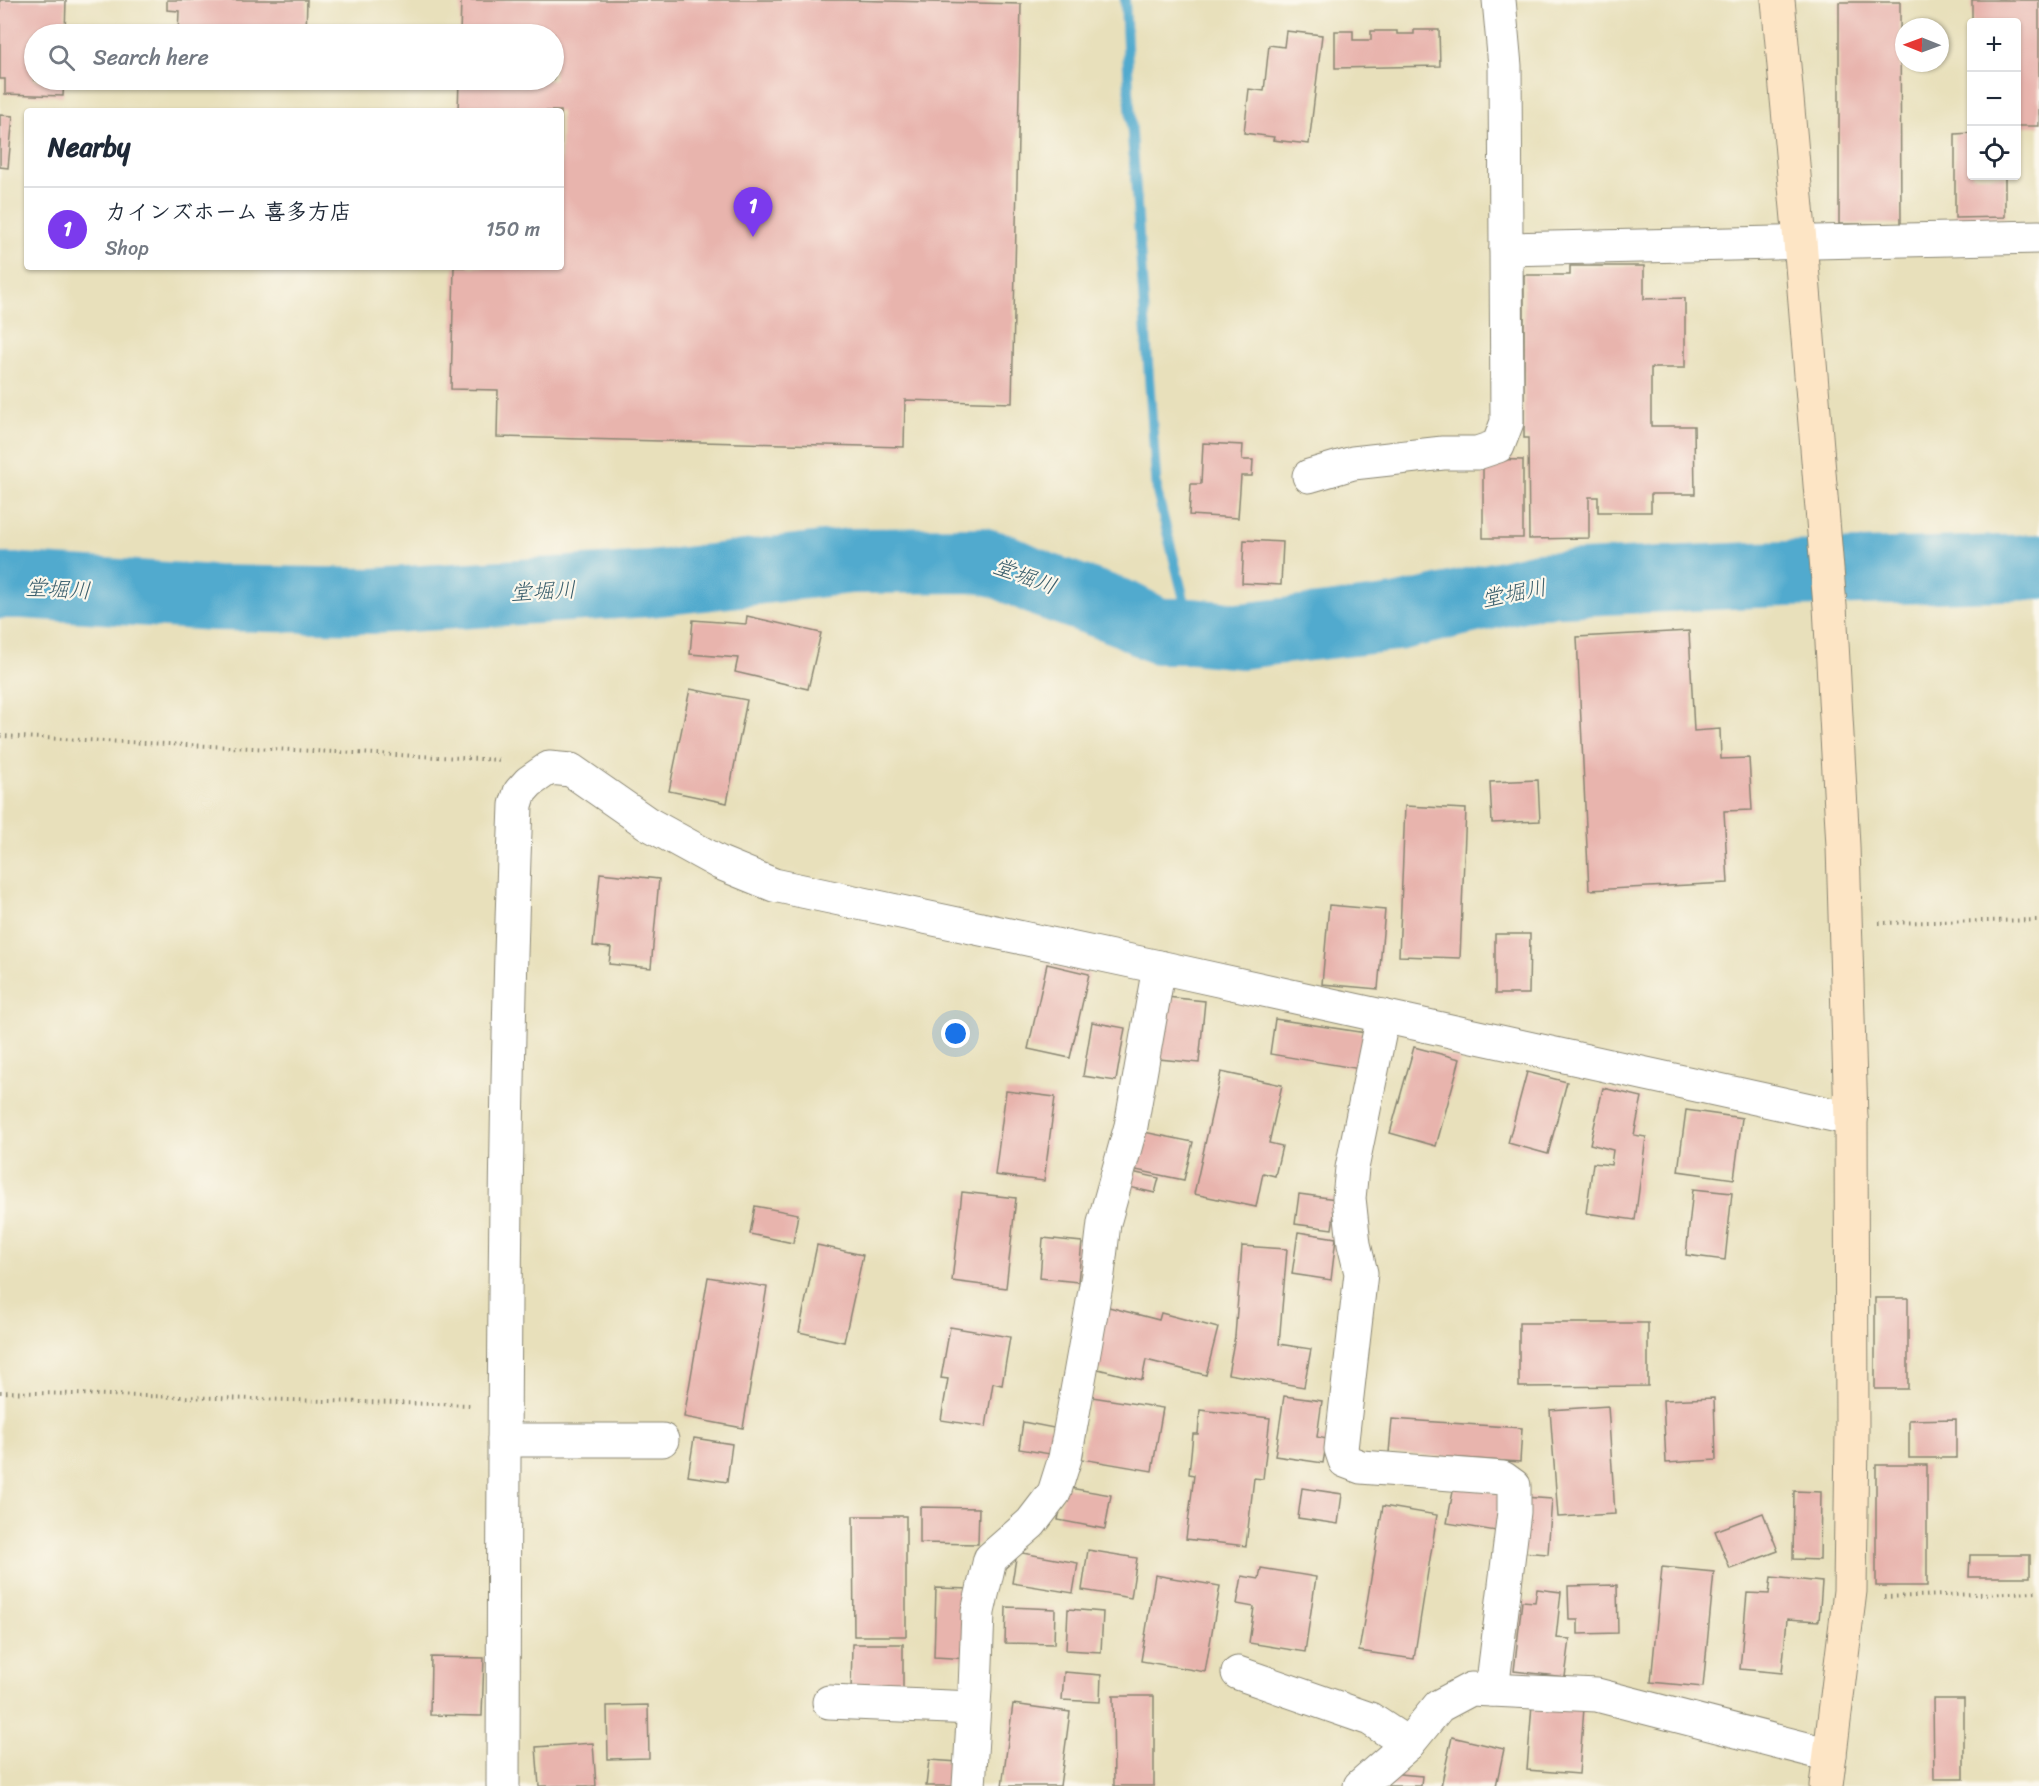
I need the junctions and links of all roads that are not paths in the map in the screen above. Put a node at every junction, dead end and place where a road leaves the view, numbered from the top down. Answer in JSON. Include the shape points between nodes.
{"nodes":[{"id":1,"x":1499,"y":0,"type":"edge"},
{"id":2,"x":1778,"y":0,"type":"edge"},
{"id":3,"x":2039,"y":237,"type":"edge"},
{"id":4,"x":1800,"y":241,"type":"junction"},
{"id":5,"x":1506,"y":249,"type":"junction"},
{"id":6,"x":1309,"y":476,"type":"dead end"},
{"id":7,"x":1159,"y":967,"type":"junction"},
{"id":8,"x":1383,"y":1016,"type":"junction"},
{"id":9,"x":1851,"y":1119,"type":"junction"},
{"id":10,"x":504,"y":1440,"type":"junction"},
{"id":11,"x":662,"y":1440,"type":"dead end"},
{"id":12,"x":1238,"y":1673,"type":"dead end"},
{"id":13,"x":1492,"y":1690,"type":"junction"},
{"id":14,"x":829,"y":1702,"type":"dead end"},
{"id":15,"x":974,"y":1708,"type":"junction"},
{"id":16,"x":1408,"y":1744,"type":"junction"},
{"id":17,"x":1828,"y":1770,"type":"edge"},
{"id":18,"x":503,"y":1786,"type":"edge"},
{"id":19,"x":969,"y":1786,"type":"edge"},
{"id":20,"x":1360,"y":1786,"type":"edge"}],
"edges":[{"from":1,"to":5,"type":"street","via":[[1505,66]]},
{"from":2,"to":4,"type":"street"},
{"from":3,"to":4,"type":"street"},
{"from":4,"to":5,"type":"street"},
{"from":4,"to":9,"type":"street","via":[[1830,606]]},
{"from":5,"to":6,"type":"street","via":[[1507,422],[1498,446],[1477,453],[1353,463]]},
{"from":7,"to":8,"type":"street"},
{"from":7,"to":10,"type":"street","via":[[774,885],[720,863],[647,823],[571,770],[549,768],[529,782],[520,792],[515,817]]},
{"from":7,"to":15,"type":"street","via":[[1131,1126],[1104,1223],[1065,1458],[1054,1493],[1031,1523],[990,1559],[978,1612]]},
{"from":8,"to":9,"type":"street"},
{"from":8,"to":13,"type":"street","via":[[1349,1198],[1361,1273],[1341,1449],[1345,1461],[1361,1467],[1503,1478],[1514,1486]]},
{"from":9,"to":17,"type":"street","via":[[1849,1598]]},
{"from":10,"to":11,"type":"street"},
{"from":10,"to":18,"type":"street"},
{"from":12,"to":16,"type":"street","via":[[1370,1719]]},
{"from":13,"to":16,"type":"street","via":[[1471,1689],[1439,1706]]},
{"from":13,"to":17,"type":"street","via":[[1597,1695]]},
{"from":14,"to":15,"type":"street"},
{"from":15,"to":19,"type":"street"},
{"from":16,"to":20,"type":"street"}]}
